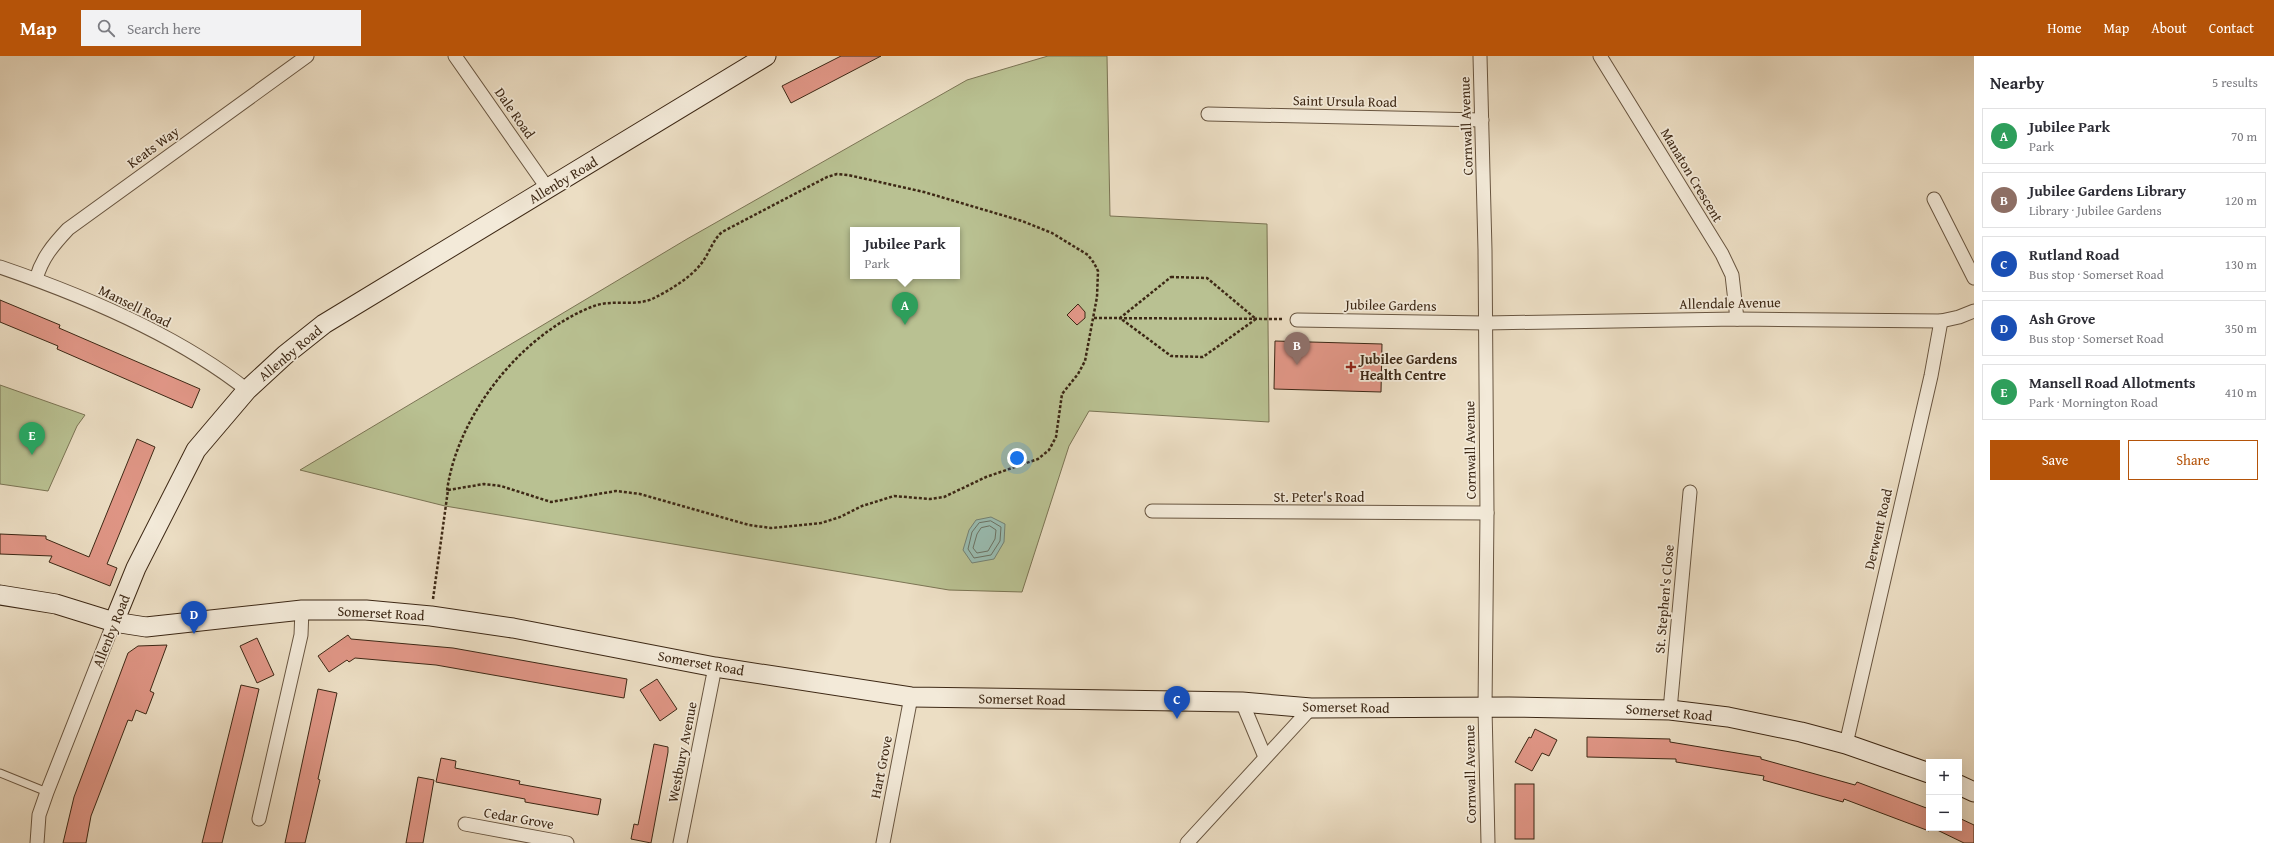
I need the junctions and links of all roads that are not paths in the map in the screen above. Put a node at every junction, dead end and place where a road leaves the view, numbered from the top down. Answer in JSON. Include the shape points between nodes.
{"nodes":[{"id":1,"x":307,"y":56,"type":"edge"},
{"id":2,"x":455,"y":56,"type":"edge"},
{"id":3,"x":766,"y":56,"type":"edge"},
{"id":4,"x":1480,"y":56,"type":"edge"},
{"id":5,"x":1600,"y":56,"type":"edge"},
{"id":6,"x":1208,"y":114,"type":"dead end"},
{"id":7,"x":1482,"y":120,"type":"junction"},
{"id":8,"x":548,"y":189,"type":"junction"},
{"id":9,"x":1934,"y":199,"type":"dead end"},
{"id":10,"x":0,"y":267,"type":"edge"},
{"id":11,"x":1974,"y":278,"type":"edge"},
{"id":12,"x":36,"y":279,"type":"junction"},
{"id":13,"x":1974,"y":311,"type":"edge"},
{"id":14,"x":1738,"y":319,"type":"junction"},
{"id":15,"x":1297,"y":320,"type":"road end"},
{"id":16,"x":1941,"y":321,"type":"junction"},
{"id":17,"x":1485,"y":323,"type":"junction"},
{"id":18,"x":247,"y":390,"type":"junction"},
{"id":19,"x":1690,"y":492,"type":"dead end"},
{"id":20,"x":1152,"y":511,"type":"dead end"},
{"id":21,"x":1487,"y":513,"type":"junction"},
{"id":22,"x":0,"y":595,"type":"edge"},
{"id":23,"x":302,"y":610,"type":"junction"},
{"id":24,"x":114,"y":622,"type":"junction"},
{"id":25,"x":715,"y":667,"type":"junction"},
{"id":26,"x":911,"y":697,"type":"junction"},
{"id":27,"x":1242,"y":702,"type":"junction"},
{"id":28,"x":1311,"y":708,"type":"junction"},
{"id":29,"x":1485,"y":708,"type":"junction"},
{"id":30,"x":1670,"y":710,"type":"junction"},
{"id":31,"x":1846,"y":744,"type":"junction"},
{"id":32,"x":1265,"y":756,"type":"junction"},
{"id":33,"x":1926,"y":772,"type":"edge"},
{"id":34,"x":0,"y":774,"type":"edge"},
{"id":35,"x":1962,"y":787,"type":"edge"},
{"id":36,"x":47,"y":792,"type":"junction"},
{"id":37,"x":1974,"y":792,"type":"edge"},
{"id":38,"x":259,"y":819,"type":"dead end"},
{"id":39,"x":465,"y":824,"type":"dead end"},
{"id":40,"x":36,"y":843,"type":"edge"},
{"id":41,"x":567,"y":843,"type":"edge"},
{"id":42,"x":680,"y":843,"type":"edge"},
{"id":43,"x":883,"y":843,"type":"edge"},
{"id":44,"x":1187,"y":843,"type":"edge"},
{"id":45,"x":1488,"y":843,"type":"edge"}],
"edges":[{"from":1,"to":12,"type":"street","name":"Keats Way","via":[[68,229],[49,249]]},
{"from":2,"to":8,"type":"street","name":"Dale Road"},
{"from":3,"to":8,"type":"street","name":"Allenby Road"},
{"from":4,"to":7,"type":"street","name":"Cornwall Avenue"},
{"from":5,"to":14,"type":"street","name":"Manaton Crescent","via":[[1722,254],[1732,275]]},
{"from":6,"to":7,"type":"street","name":"Saint Ursula Road"},
{"from":7,"to":17,"type":"street","name":"Cornwall Avenue"},
{"from":8,"to":18,"type":"street","name":"Allenby Road","via":[[324,324]]},
{"from":9,"to":11,"type":"street"},
{"from":10,"to":12,"type":"street","name":"Mansell Road"},
{"from":12,"to":18,"type":"street","name":"Mansell Road","via":[[164,337],[228,375]]},
{"from":13,"to":16,"type":"street","name":"Allendale Avenue"},
{"from":14,"to":16,"type":"street","name":"Allendale Avenue"},
{"from":14,"to":17,"type":"street","name":"Allendale Avenue"},
{"from":15,"to":17,"type":"street","name":"Jubilee Gardens"},
{"from":16,"to":31,"type":"street","name":"Derwent Road","via":[[1931,376]]},
{"from":17,"to":21,"type":"street","name":"Cornwall Avenue"},
{"from":18,"to":24,"type":"street","name":"Allenby Road","via":[[196,450],[136,568]]},
{"from":19,"to":30,"type":"street","name":"St. Stephen's Close"},
{"from":20,"to":21,"type":"street","name":"St. Peter's Road"},
{"from":21,"to":29,"type":"street","name":"Cornwall Avenue"},
{"from":22,"to":24,"type":"street","name":"Somerset Road","via":[[56,604]]},
{"from":23,"to":24,"type":"street","name":"Somerset Road","via":[[146,627]]},
{"from":23,"to":25,"type":"street","name":"Somerset Road","via":[[366,610],[431,616],[513,628]]},
{"from":23,"to":38,"type":"street","via":[[301,635]]},
{"from":24,"to":36,"type":"street","name":"Allenby Road"},
{"from":25,"to":26,"type":"street","name":"Somerset Road"},
{"from":25,"to":42,"type":"street","name":"Westbury Avenue"},
{"from":26,"to":27,"type":"street","name":"Somerset Road"},
{"from":26,"to":43,"type":"street","name":"Hart Grove"},
{"from":27,"to":28,"type":"street","name":"Somerset Road"},
{"from":27,"to":32,"type":"street"},
{"from":28,"to":29,"type":"street","name":"Somerset Road"},
{"from":28,"to":32,"type":"street"},
{"from":29,"to":30,"type":"street","name":"Somerset Road"},
{"from":29,"to":45,"type":"street","name":"Cornwall Avenue"},
{"from":30,"to":31,"type":"street","name":"Somerset Road","via":[[1764,723]]},
{"from":31,"to":33,"type":"street","name":"Somerset Road"},
{"from":32,"to":44,"type":"street"},
{"from":34,"to":36,"type":"lane"},
{"from":35,"to":37,"type":"street"},
{"from":36,"to":40,"type":"street","name":"Allenby Road","via":[[39,815]]},
{"from":39,"to":41,"type":"street","name":"Cedar Grove"}]}
